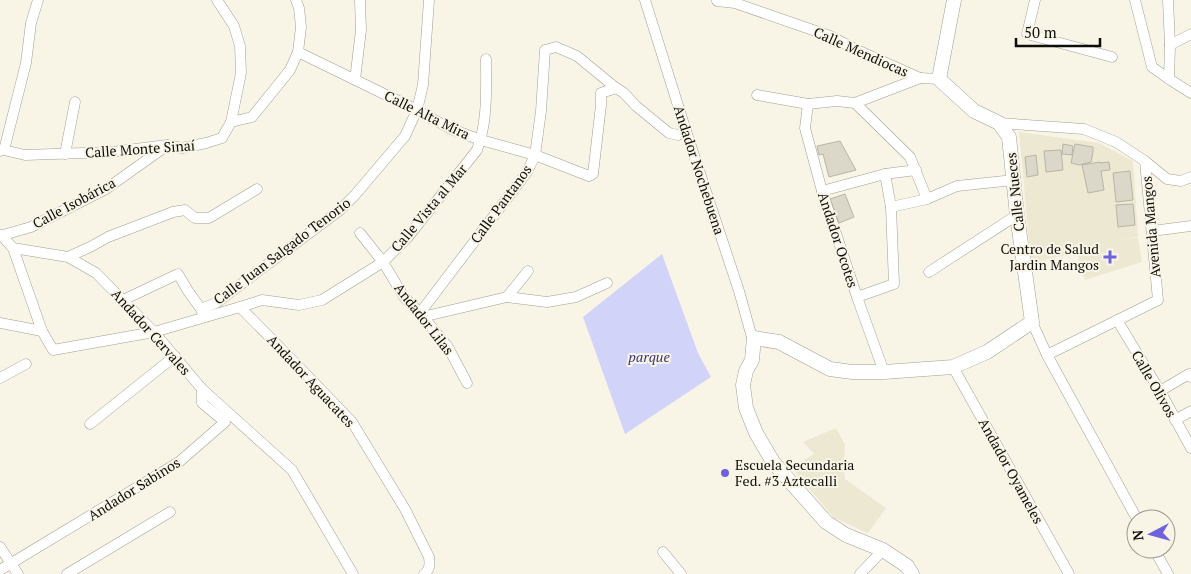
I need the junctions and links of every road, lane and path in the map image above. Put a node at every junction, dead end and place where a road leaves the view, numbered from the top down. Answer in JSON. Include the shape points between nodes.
{"nodes":[{"id":1,"x":38,"y":0,"type":"edge"},
{"id":2,"x":217,"y":0,"type":"edge"},
{"id":3,"x":296,"y":0,"type":"edge"},
{"id":4,"x":360,"y":0,"type":"edge"},
{"id":5,"x":429,"y":0,"type":"edge"},
{"id":6,"x":645,"y":0,"type":"edge"},
{"id":7,"x":954,"y":0,"type":"edge"},
{"id":8,"x":1035,"y":0,"type":"edge"},
{"id":9,"x":1135,"y":0,"type":"edge"},
{"id":10,"x":1168,"y":0,"type":"edge"},
{"id":11,"x":717,"y":1,"type":"edge"},
{"id":12,"x":734,"y":2,"type":"edge"},
{"id":13,"x":1191,"y":34,"type":"edge"},
{"id":14,"x":1170,"y":45,"type":"junction"},
{"id":15,"x":298,"y":52,"type":"junction"},
{"id":16,"x":1112,"y":57,"type":"dead end"},
{"id":17,"x":486,"y":59,"type":"dead end"},
{"id":18,"x":920,"y":78,"type":"junction"},
{"id":19,"x":940,"y":79,"type":"junction"},
{"id":20,"x":355,"y":80,"type":"junction"},
{"id":21,"x":1169,"y":80,"type":"junction"},
{"id":22,"x":616,"y":88,"type":"junction"},
{"id":23,"x":1191,"y":93,"type":"edge"},
{"id":24,"x":757,"y":95,"type":"dead end"},
{"id":25,"x":75,"y":102,"type":"dead end"},
{"id":26,"x":855,"y":103,"type":"junction"},
{"id":27,"x":808,"y":104,"type":"junction"},
{"id":28,"x":417,"y":110,"type":"junction"},
{"id":29,"x":231,"y":122,"type":"junction"},
{"id":30,"x":999,"y":123,"type":"junction"},
{"id":31,"x":686,"y":131,"type":"junction"},
{"id":32,"x":481,"y":140,"type":"junction"},
{"id":33,"x":167,"y":145,"type":"junction"},
{"id":34,"x":2,"y":150,"type":"edge"},
{"id":35,"x":65,"y":154,"type":"junction"},
{"id":36,"x":535,"y":155,"type":"junction"},
{"id":37,"x":1144,"y":161,"type":"junction"},
{"id":38,"x":916,"y":170,"type":"junction"},
{"id":39,"x":885,"y":174,"type":"junction"},
{"id":40,"x":1191,"y":177,"type":"edge"},
{"id":41,"x":1014,"y":180,"type":"junction"},
{"id":42,"x":256,"y":189,"type":"dead end"},
{"id":43,"x":822,"y":191,"type":"junction"},
{"id":44,"x":926,"y":199,"type":"junction"},
{"id":45,"x":891,"y":207,"type":"junction"},
{"id":46,"x":1017,"y":215,"type":"junction"},
{"id":47,"x":1191,"y":226,"type":"edge"},
{"id":48,"x":1152,"y":231,"type":"junction"},
{"id":49,"x":360,"y":233,"type":"dead end"},
{"id":50,"x":1,"y":236,"type":"edge"},
{"id":51,"x":13,"y":248,"type":"junction"},
{"id":52,"x":68,"y":257,"type":"junction"},
{"id":53,"x":383,"y":262,"type":"junction"},
{"id":54,"x":528,"y":271,"type":"dead end"},
{"id":55,"x":929,"y":272,"type":"dead end"},
{"id":56,"x":607,"y":283,"type":"dead end"},
{"id":57,"x":507,"y":297,"type":"junction"},
{"id":58,"x":856,"y":297,"type":"junction"},
{"id":59,"x":122,"y":300,"type":"junction"},
{"id":60,"x":240,"y":307,"type":"junction"},
{"id":61,"x":203,"y":313,"type":"junction"},
{"id":62,"x":421,"y":315,"type":"junction"},
{"id":63,"x":1117,"y":320,"type":"junction"},
{"id":64,"x":1032,"y":322,"type":"junction"},
{"id":65,"x":0,"y":323,"type":"edge"},
{"id":66,"x":42,"y":331,"type":"junction"},
{"id":67,"x":154,"y":332,"type":"junction"},
{"id":68,"x":754,"y":338,"type":"junction"},
{"id":69,"x":1047,"y":355,"type":"junction"},
{"id":70,"x":175,"y":356,"type":"junction"},
{"id":71,"x":26,"y":364,"type":"dead end"},
{"id":72,"x":953,"y":367,"type":"junction"},
{"id":73,"x":884,"y":372,"type":"junction"},
{"id":74,"x":1191,"y":377,"type":"edge"},
{"id":75,"x":0,"y":378,"type":"edge"},
{"id":76,"x":467,"y":383,"type":"dead end"},
{"id":77,"x":202,"y":389,"type":"junction"},
{"id":78,"x":1160,"y":391,"type":"junction"},
{"id":79,"x":1191,"y":411,"type":"edge"},
{"id":80,"x":1175,"y":420,"type":"junction"},
{"id":81,"x":90,"y":424,"type":"dead end"},
{"id":82,"x":1191,"y":448,"type":"edge"},
{"id":83,"x":1132,"y":509,"type":"edge"},
{"id":84,"x":170,"y":512,"type":"dead end"},
{"id":85,"x":0,"y":547,"type":"edge"},
{"id":86,"x":883,"y":550,"type":"junction"},
{"id":87,"x":663,"y":552,"type":"dead end"},
{"id":88,"x":1160,"y":559,"type":"edge"},
{"id":89,"x":11,"y":564,"type":"junction"},
{"id":90,"x":0,"y":570,"type":"edge"},
{"id":91,"x":427,"y":570,"type":"edge"},
{"id":92,"x":18,"y":574,"type":"edge"},
{"id":93,"x":67,"y":574,"type":"edge"},
{"id":94,"x":354,"y":574,"type":"edge"},
{"id":95,"x":681,"y":574,"type":"edge"},
{"id":96,"x":860,"y":574,"type":"edge"},
{"id":97,"x":912,"y":574,"type":"edge"},
{"id":98,"x":1069,"y":574,"type":"edge"},
{"id":99,"x":1168,"y":574,"type":"edge"}],
"edges":[{"from":1,"to":34,"type":"street","via":[[26,63]]},
{"from":2,"to":29,"type":"street","name":"Calle Monte Sinaí","via":[[234,26],[240,46],[241,72]]},
{"from":3,"to":15,"type":"street","via":[[301,27]]},
{"from":4,"to":20,"type":"street","via":[[361,30]]},
{"from":5,"to":28,"type":"street","name":"Calle Juan Salgado Tenorio","via":[[423,85]]},
{"from":6,"to":31,"type":"street","name":"Andador Nochebuena"},
{"from":7,"to":19,"type":"main road"},
{"from":8,"to":16,"type":"street","via":[[1027,34]]},
{"from":9,"to":21,"type":"street","via":[[1152,67]]},
{"from":10,"to":14,"type":"street"},
{"from":11,"to":12,"type":"street","name":"Calle Mendiocas"},
{"from":12,"to":18,"type":"street","name":"Calle Mendiocas","via":[[830,36]]},
{"from":13,"to":14,"type":"street"},
{"from":14,"to":21,"type":"street"},
{"from":15,"to":20,"type":"street","name":"Calle Alta Mira"},
{"from":15,"to":29,"type":"street","via":[[290,70],[252,116]]},
{"from":17,"to":32,"type":"street","name":"Calle Vista al Mar"},
{"from":18,"to":19,"type":"street"},
{"from":18,"to":26,"type":"street"},
{"from":19,"to":30,"type":"main road","name":"Avenida Mangos","via":[[974,111]]},
{"from":20,"to":28,"type":"street","name":"Calle Alta Mira"},
{"from":21,"to":23,"type":"street"},
{"from":22,"to":31,"type":"street","via":[[669,133],[678,135]]},
{"from":22,"to":36,"type":"street","name":"Calle Alta Mira","via":[[601,93],[592,174],[589,176]]},
{"from":22,"to":36,"type":"street","name":"Calle Pantanos","via":[[578,56],[556,47],[545,50]]},
{"from":24,"to":27,"type":"street"},
{"from":25,"to":35,"type":"street"},
{"from":26,"to":27,"type":"street"},
{"from":26,"to":38,"type":"street","via":[[910,157]]},
{"from":27,"to":43,"type":"street","name":"Andador Ocotes","via":[[805,128]]},
{"from":28,"to":32,"type":"street","name":"Calle Alta Mira","via":[[451,129]]},
{"from":28,"to":61,"type":"street","name":"Calle Juan Salgado Tenorio","via":[[405,136],[340,210]]},
{"from":29,"to":33,"type":"street","name":"Calle Monte Sinaí","via":[[222,138],[182,148]]},
{"from":30,"to":37,"type":"street","name":"Avenida Mangos","via":[[1084,129],[1116,142]]},
{"from":30,"to":41,"type":"main road","name":"Calle Nueces","via":[[1009,137]]},
{"from":31,"to":68,"type":"street","name":"Andador Nochebuena"},
{"from":32,"to":36,"type":"street","name":"Calle Alta Mira"},
{"from":32,"to":53,"type":"street","name":"Calle Vista al Mar","via":[[477,150],[408,237]]},
{"from":33,"to":35,"type":"street","name":"Calle Monte Sinaí"},
{"from":33,"to":50,"type":"street","name":"Calle Isobárica","via":[[106,189],[31,228]]},
{"from":34,"to":35,"type":"street","name":"Calle Monte Sinaí","via":[[25,155]]},
{"from":36,"to":62,"type":"street","name":"Calle Pantanos","via":[[526,172]]},
{"from":37,"to":40,"type":"street","via":[[1167,179],[1181,181]]},
{"from":37,"to":48,"type":"street","name":"Avenida Mangos"},
{"from":38,"to":39,"type":"street"},
{"from":38,"to":44,"type":"street"},
{"from":39,"to":43,"type":"street"},
{"from":39,"to":45,"type":"street"},
{"from":41,"to":44,"type":"street","via":[[957,186]]},
{"from":41,"to":46,"type":"main road","name":"Calle Nueces"},
{"from":42,"to":52,"type":"street","via":[[209,218],[195,218],[185,210],[173,212],[108,237]]},
{"from":43,"to":58,"type":"street","name":"Andador Ocotes"},
{"from":44,"to":45,"type":"street"},
{"from":45,"to":58,"type":"street","via":[[894,284]]},
{"from":46,"to":55,"type":"street"},
{"from":46,"to":64,"type":"main road","name":"Calle Nueces"},
{"from":47,"to":48,"type":"street"},
{"from":48,"to":63,"type":"street","name":"Avenida Mangos","via":[[1158,300]]},
{"from":49,"to":53,"type":"street","name":"Andador Lilas"},
{"from":50,"to":51,"type":"street"},
{"from":51,"to":52,"type":"street","name":"Andador Cervales"},
{"from":51,"to":66,"type":"street"},
{"from":52,"to":59,"type":"street","name":"Andador Cervales","via":[[96,273]]},
{"from":53,"to":60,"type":"street","name":"Calle Vista al Mar","via":[[322,300],[299,304],[262,300]]},
{"from":53,"to":62,"type":"street","name":"Andador Lilas","via":[[404,297]]},
{"from":54,"to":57,"type":"street"},
{"from":56,"to":57,"type":"street","via":[[576,296],[546,302]]},
{"from":57,"to":62,"type":"street"},
{"from":58,"to":73,"type":"street","name":"Andador Ocotes"},
{"from":59,"to":61,"type":"street","via":[[178,274]]},
{"from":59,"to":67,"type":"street","name":"Andador Cervales"},
{"from":60,"to":61,"type":"street"},
{"from":60,"to":91,"type":"street","name":"Andador Aguacates","via":[[352,422],[406,509],[429,557]]},
{"from":61,"to":67,"type":"street"},
{"from":62,"to":76,"type":"street","name":"Andador Lilas","via":[[448,347]]},
{"from":63,"to":69,"type":"street","name":"Avenida Mangos"},
{"from":63,"to":78,"type":"street","name":"Calle Olivos"},
{"from":64,"to":69,"type":"street"},
{"from":64,"to":72,"type":"main road","via":[[987,352]]},
{"from":65,"to":66,"type":"street"},
{"from":66,"to":67,"type":"street","via":[[53,350]]},
{"from":67,"to":70,"type":"street","name":"Andador Cervales"},
{"from":68,"to":73,"type":"main road","via":[[779,342],[830,369]]},
{"from":68,"to":86,"type":"main road","via":[[752,360],[742,385],[746,408],[756,433],[773,462],[826,522],[846,535]]},
{"from":69,"to":83,"type":"street"},
{"from":70,"to":77,"type":"street","name":"Andador Cervales"},
{"from":70,"to":81,"type":"street"},
{"from":71,"to":75,"type":"street"},
{"from":72,"to":73,"type":"main road"},
{"from":72,"to":98,"type":"street","name":"Andador Oyameles"},
{"from":74,"to":78,"type":"street","via":[[1189,374]]},
{"from":77,"to":89,"type":"street","name":"Andador Sabinos","via":[[202,403],[225,422],[179,462]]},
{"from":77,"to":94,"type":"street","name":"Andador Cervales","via":[[292,470]]},
{"from":78,"to":80,"type":"street","name":"Calle Olivos"},
{"from":79,"to":80,"type":"street"},
{"from":80,"to":82,"type":"street","name":"Calle Olivos"},
{"from":84,"to":93,"type":"street"},
{"from":85,"to":89,"type":"street"},
{"from":86,"to":96,"type":"street"},
{"from":86,"to":97,"type":"main road","via":[[907,566]]},
{"from":87,"to":95,"type":"street"},
{"from":88,"to":99,"type":"street"},
{"from":89,"to":90,"type":"street","name":"Andador Sabinos"},
{"from":89,"to":92,"type":"street"}]}
